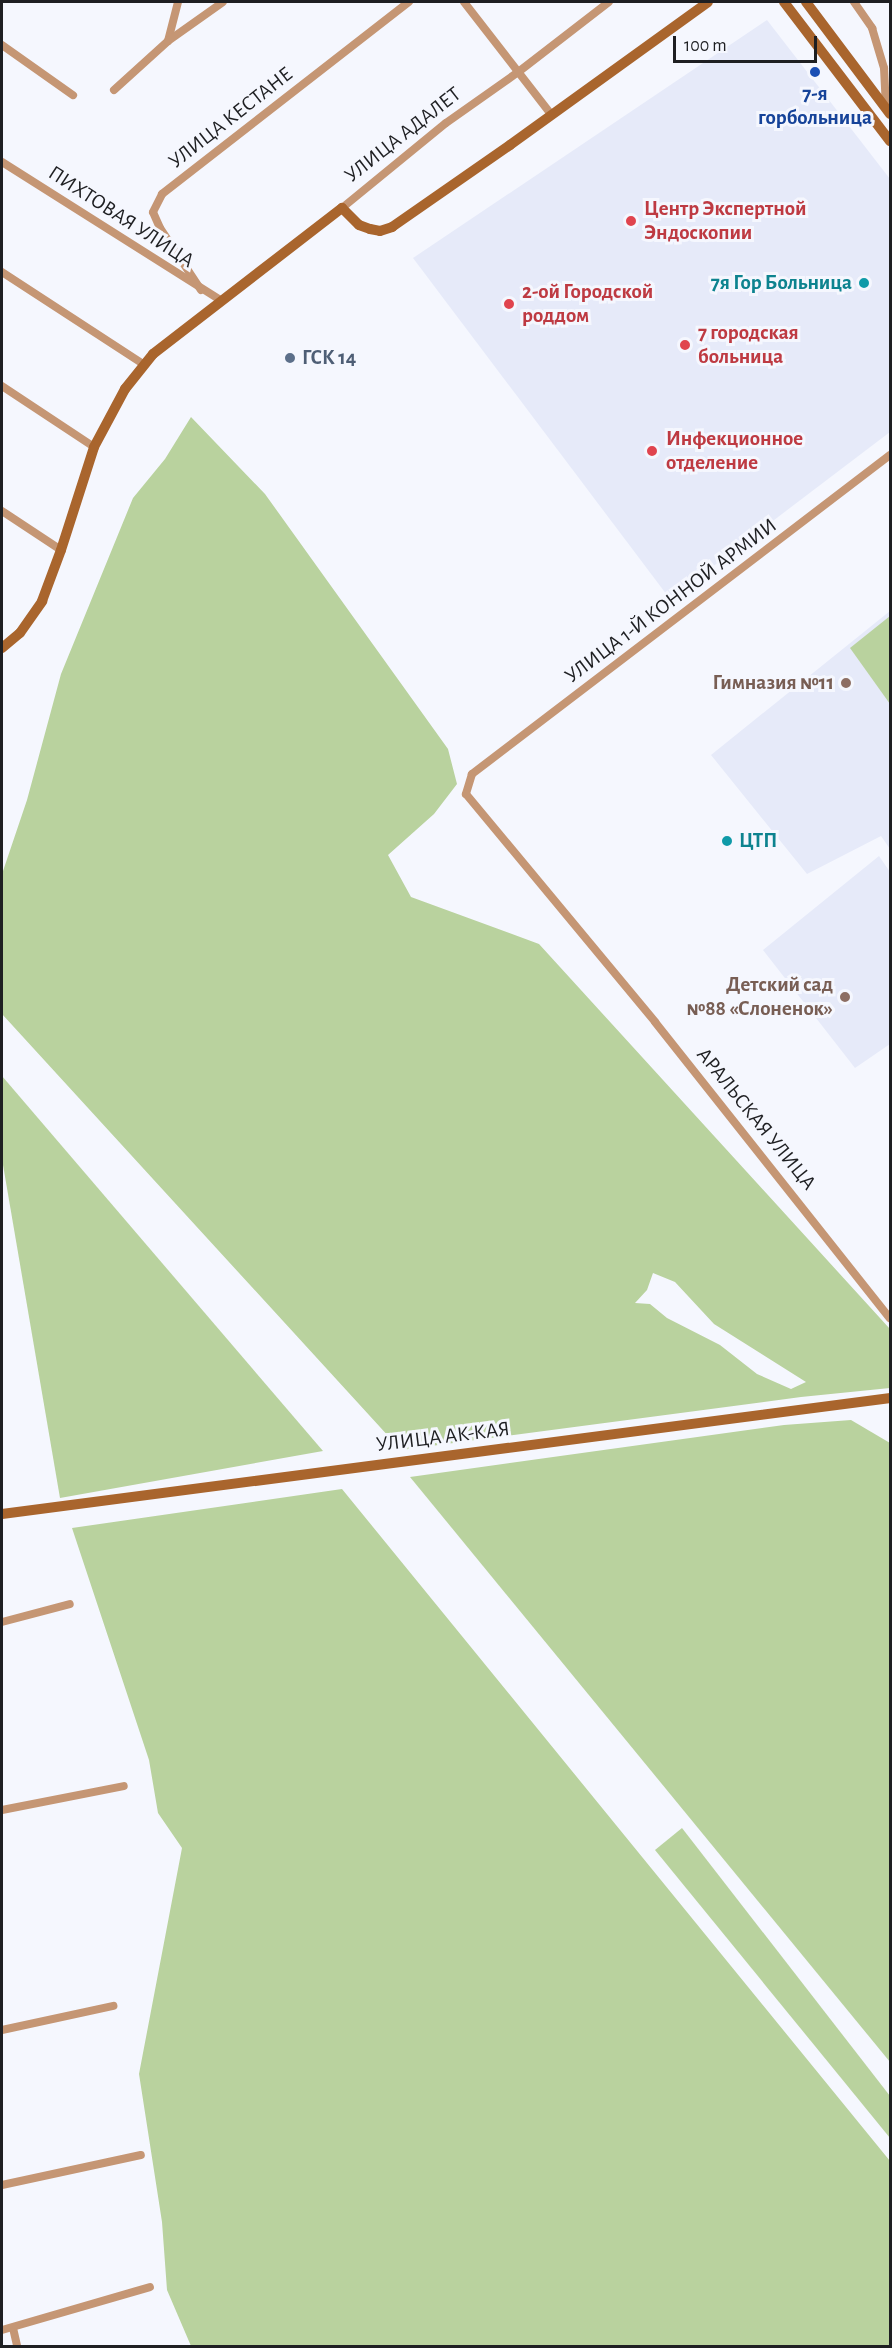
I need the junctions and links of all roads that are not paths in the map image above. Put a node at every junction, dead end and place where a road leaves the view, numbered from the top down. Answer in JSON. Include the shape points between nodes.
{"nodes":[{"id":1,"x":178,"y":2,"type":"edge"},
{"id":2,"x":223,"y":2,"type":"edge"},
{"id":3,"x":409,"y":2,"type":"edge"},
{"id":4,"x":464,"y":2,"type":"edge"},
{"id":5,"x":609,"y":2,"type":"edge"},
{"id":6,"x":708,"y":2,"type":"edge"},
{"id":7,"x":784,"y":2,"type":"edge"},
{"id":8,"x":806,"y":2,"type":"edge"},
{"id":9,"x":854,"y":2,"type":"edge"},
{"id":10,"x":168,"y":41,"type":"junction"},
{"id":11,"x":2,"y":45,"type":"edge"},
{"id":12,"x":517,"y":73,"type":"junction"},
{"id":13,"x":114,"y":90,"type":"dead end"},
{"id":14,"x":73,"y":95,"type":"dead end"},
{"id":15,"x":888,"y":111,"type":"edge"},
{"id":16,"x":551,"y":114,"type":"junction"},
{"id":17,"x":891,"y":141,"type":"edge"},
{"id":18,"x":2,"y":162,"type":"edge"},
{"id":19,"x":342,"y":208,"type":"junction"},
{"id":20,"x":2,"y":272,"type":"edge"},
{"id":21,"x":201,"y":290,"type":"junction"},
{"id":22,"x":222,"y":301,"type":"junction"},
{"id":23,"x":143,"y":364,"type":"junction"},
{"id":24,"x":2,"y":386,"type":"edge"},
{"id":25,"x":94,"y":447,"type":"junction"},
{"id":26,"x":891,"y":455,"type":"edge"},
{"id":27,"x":2,"y":511,"type":"edge"},
{"id":28,"x":61,"y":550,"type":"junction"},
{"id":29,"x":2,"y":648,"type":"edge"},
{"id":30,"x":472,"y":774,"type":"joint"},
{"id":31,"x":891,"y":1317,"type":"edge"},
{"id":32,"x":891,"y":1398,"type":"edge"},
{"id":33,"x":2,"y":1514,"type":"edge"},
{"id":34,"x":70,"y":1604,"type":"dead end"},
{"id":35,"x":2,"y":1622,"type":"edge"},
{"id":36,"x":124,"y":1786,"type":"dead end"},
{"id":37,"x":2,"y":1810,"type":"edge"},
{"id":38,"x":113,"y":2006,"type":"dead end"},
{"id":39,"x":2,"y":2030,"type":"edge"},
{"id":40,"x":141,"y":2155,"type":"dead end"},
{"id":41,"x":2,"y":2185,"type":"edge"},
{"id":42,"x":150,"y":2287,"type":"dead end"},
{"id":43,"x":13,"y":2328,"type":"junction"},
{"id":44,"x":2,"y":2330,"type":"edge"},
{"id":45,"x":17,"y":2346,"type":"edge"}],
"edges":[{"from":1,"to":10,"type":"street"},
{"from":2,"to":10,"type":"street"},
{"from":3,"to":21,"type":"street","name":"УЛИЦА КЕСТАНЕ","via":[[162,194],[153,212]]},
{"from":4,"to":12,"type":"street"},
{"from":5,"to":12,"type":"street","name":"УЛИЦА АДАЛЕТ"},
{"from":6,"to":16,"type":"main road"},
{"from":7,"to":17,"type":"main road"},
{"from":8,"to":15,"type":"main road"},
{"from":9,"to":15,"type":"street","via":[[872,28],[884,68]]},
{"from":10,"to":13,"type":"street"},
{"from":11,"to":14,"type":"street"},
{"from":12,"to":16,"type":"street"},
{"from":12,"to":19,"type":"street","name":"УЛИЦА АДАЛЕТ","via":[[446,123]]},
{"from":16,"to":19,"type":"main road","via":[[392,227],[380,231],[359,225]]},
{"from":18,"to":21,"type":"street","name":"ПИХТОВАЯ УЛИЦА"},
{"from":19,"to":22,"type":"main road","name":"УЛИЦА АДАЛЕТ"},
{"from":20,"to":23,"type":"street"},
{"from":21,"to":22,"type":"street","name":"ПИХТОВАЯ УЛИЦА"},
{"from":22,"to":23,"type":"main road","name":"УЛИЦА АДАЛЕТ"},
{"from":23,"to":25,"type":"main road","name":"УЛИЦА АДАЛЕТ","via":[[108,416]]},
{"from":24,"to":25,"type":"street"},
{"from":25,"to":28,"type":"main road","name":"УЛИЦА АДАЛЕТ"},
{"from":26,"to":30,"type":"street","name":"УЛИЦА 1-Й КОННОЙ АРМИИ"},
{"from":27,"to":28,"type":"street"},
{"from":28,"to":29,"type":"main road","name":"УЛИЦА АДАЛЕТ","via":[[42,601],[20,633]]},
{"from":30,"to":31,"type":"street","name":"АРАЛЬСКАЯ УЛИЦА","via":[[466,794]]},
{"from":32,"to":33,"type":"main road","name":"УЛИЦА АК-КАЯ"},
{"from":34,"to":35,"type":"street"},
{"from":36,"to":37,"type":"street"},
{"from":38,"to":39,"type":"street"},
{"from":40,"to":41,"type":"street"},
{"from":42,"to":43,"type":"street"},
{"from":43,"to":44,"type":"street"},
{"from":43,"to":45,"type":"street"}]}
